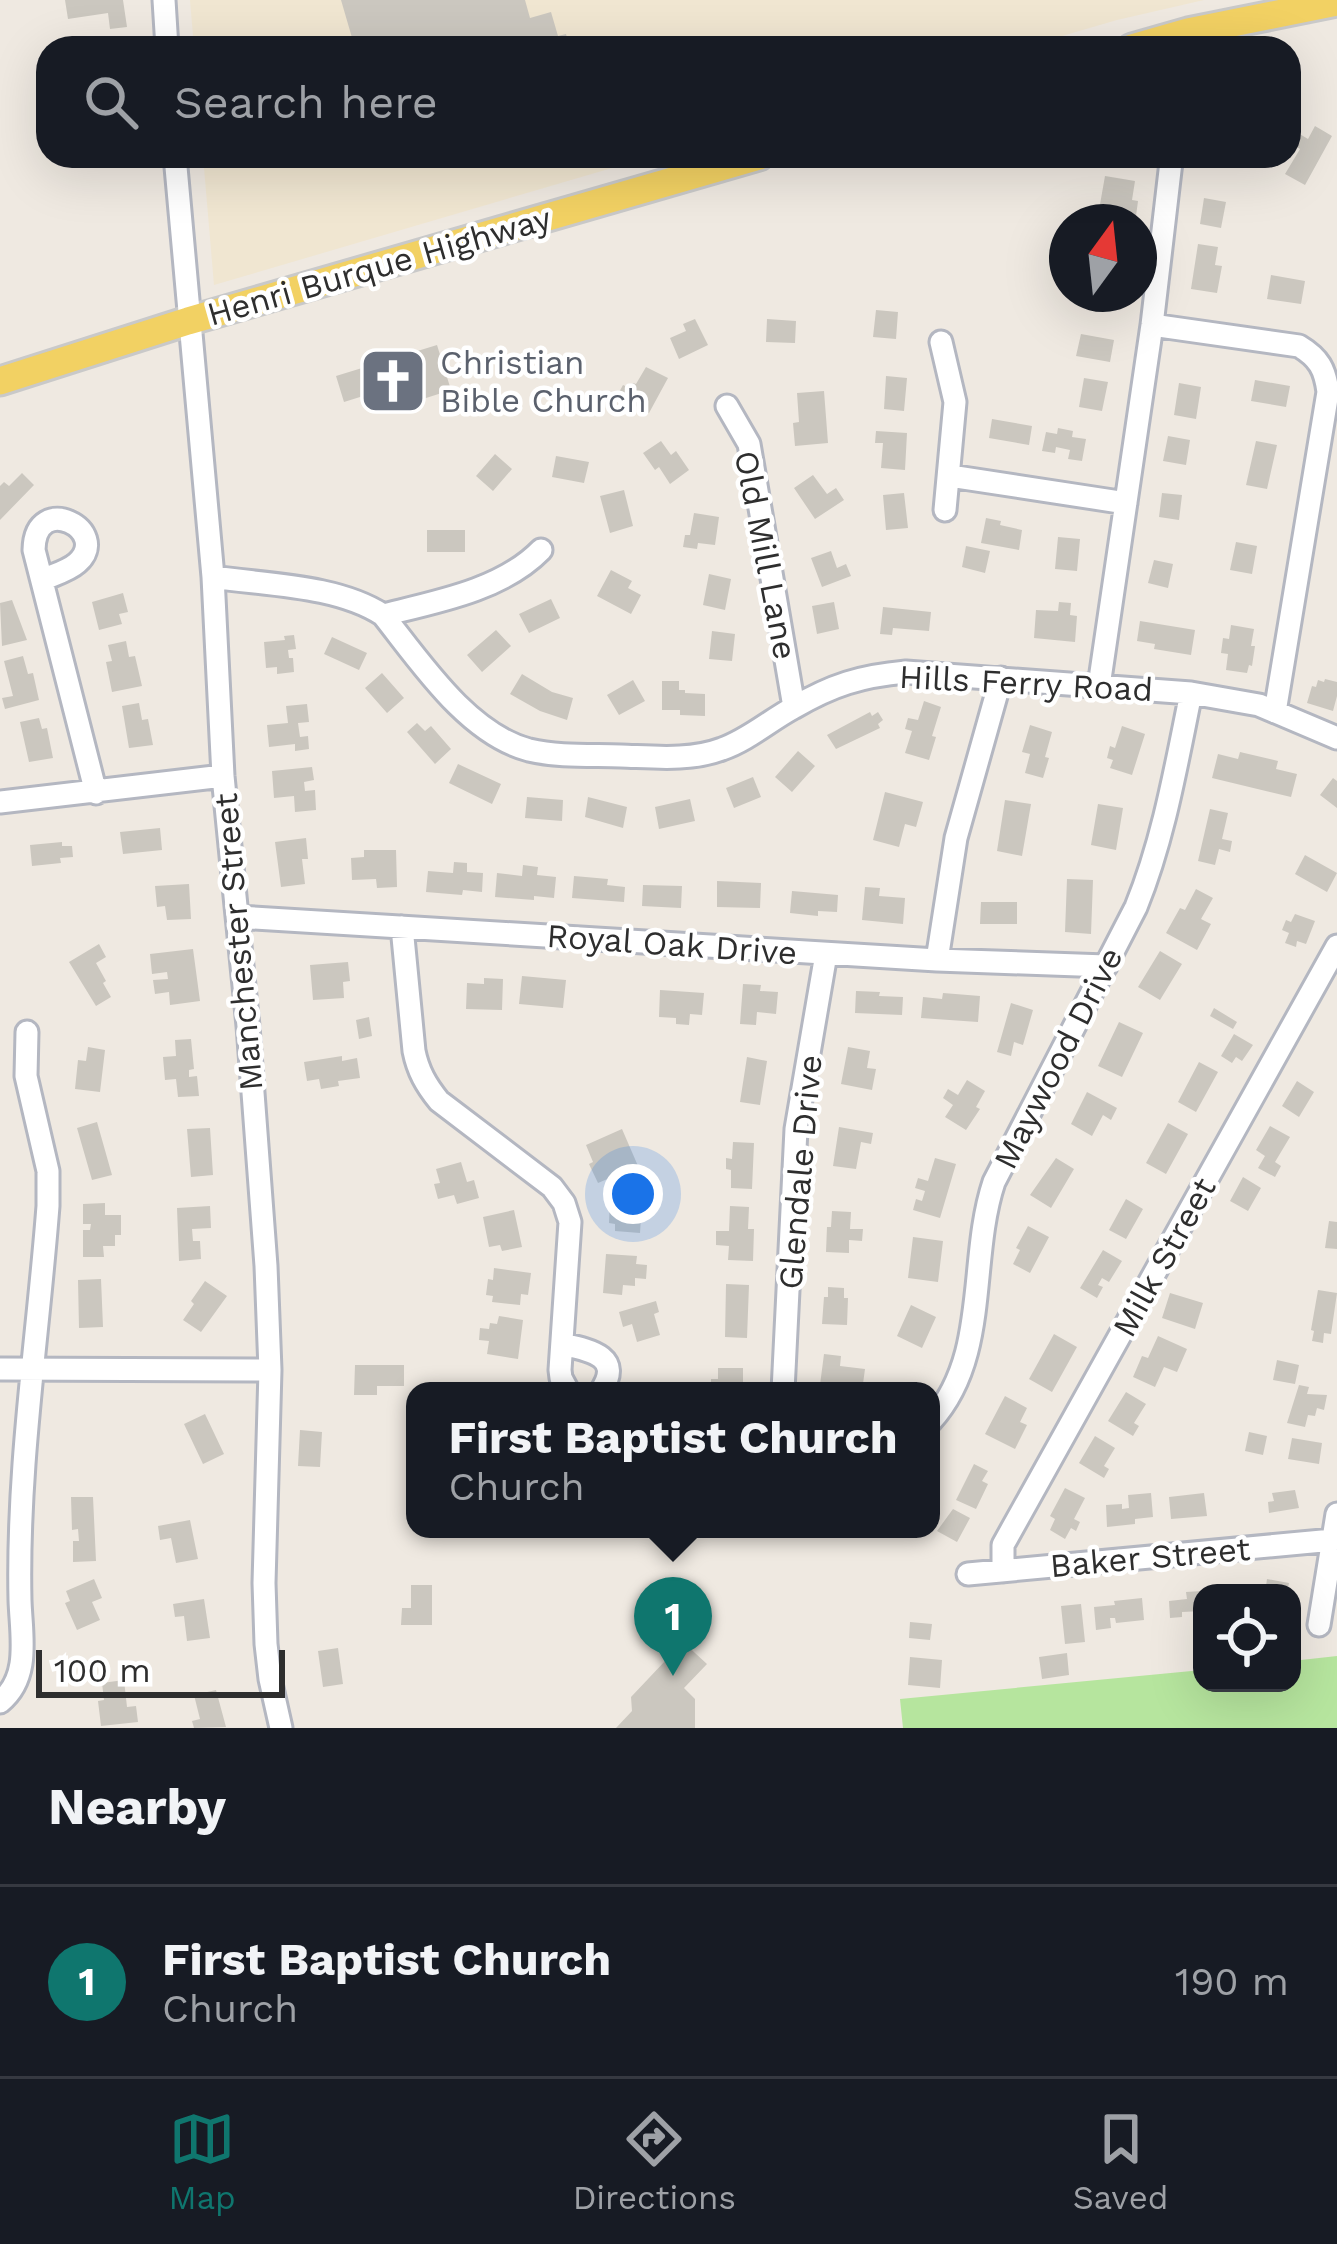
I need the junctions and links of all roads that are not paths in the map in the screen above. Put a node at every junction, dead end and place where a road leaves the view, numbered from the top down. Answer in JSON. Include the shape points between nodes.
{"nodes":[{"id":1,"x":164,"y":0,"type":"edge"},
{"id":2,"x":1337,"y":2,"type":"edge"},
{"id":3,"x":166,"y":36,"type":"edge"},
{"id":4,"x":1174,"y":36,"type":"edge"},
{"id":5,"x":176,"y":168,"type":"edge"},
{"id":6,"x":717,"y":168,"type":"edge"},
{"id":7,"x":1170,"y":168,"type":"edge"},
{"id":8,"x":188,"y":321,"type":"junction"},
{"id":9,"x":1152,"y":325,"type":"junction"},
{"id":10,"x":941,"y":342,"type":"dead end"},
{"id":11,"x":0,"y":381,"type":"edge"},
{"id":12,"x":727,"y":406,"type":"dead end"},
{"id":13,"x":950,"y":476,"type":"junction"},
{"id":14,"x":1126,"y":503,"type":"junction"},
{"id":15,"x":945,"y":510,"type":"dead end"},
{"id":16,"x":541,"y":550,"type":"dead end"},
{"id":17,"x":213,"y":578,"type":"junction"},
{"id":18,"x":42,"y":580,"type":"dead end"},
{"id":19,"x":383,"y":615,"type":"junction"},
{"id":20,"x":1001,"y":678,"type":"junction"},
{"id":21,"x":1099,"y":686,"type":"junction"},
{"id":22,"x":1191,"y":693,"type":"junction"},
{"id":23,"x":794,"y":707,"type":"junction"},
{"id":24,"x":1275,"y":712,"type":"junction"},
{"id":25,"x":1337,"y":738,"type":"edge"},
{"id":26,"x":223,"y":776,"type":"junction"},
{"id":27,"x":96,"y":793,"type":"junction"},
{"id":28,"x":0,"y":802,"type":"edge"},
{"id":29,"x":238,"y":917,"type":"junction"},
{"id":30,"x":402,"y":927,"type":"junction"},
{"id":31,"x":1337,"y":946,"type":"edge"},
{"id":32,"x":826,"y":954,"type":"junction"},
{"id":33,"x":937,"y":960,"type":"junction"},
{"id":34,"x":1106,"y":966,"type":"junction"},
{"id":35,"x":27,"y":1032,"type":"dead end"},
{"id":36,"x":562,"y":1344,"type":"junction"},
{"id":37,"x":0,"y":1369,"type":"edge"},
{"id":38,"x":34,"y":1369,"type":"junction"},
{"id":39,"x":270,"y":1370,"type":"junction"},
{"id":40,"x":562,"y":1382,"type":"edge"},
{"id":41,"x":606,"y":1382,"type":"edge"},
{"id":42,"x":783,"y":1382,"type":"edge"},
{"id":43,"x":940,"y":1411,"type":"edge"},
{"id":44,"x":1337,"y":1514,"type":"edge"},
{"id":45,"x":1333,"y":1540,"type":"junction"},
{"id":46,"x":1004,"y":1571,"type":"junction"},
{"id":47,"x":968,"y":1574,"type":"dead end"},
{"id":48,"x":1319,"y":1625,"type":"dead end"},
{"id":49,"x":0,"y":1702,"type":"edge"},
{"id":50,"x":281,"y":1728,"type":"edge"}],
"edges":[{"from":1,"to":3,"type":"street"},
{"from":2,"to":4,"type":"main road"},
{"from":5,"to":8,"type":"street","name":"Manchester Street"},
{"from":6,"to":8,"type":"main road","name":"Henri Burque Highway"},
{"from":7,"to":9,"type":"street"},
{"from":8,"to":11,"type":"main road","name":"Henri Burque Highway"},
{"from":8,"to":17,"type":"street","name":"Manchester Street"},
{"from":9,"to":14,"type":"street"},
{"from":9,"to":24,"type":"street","via":[[1299,346],[1326,373]]},
{"from":10,"to":13,"type":"street","via":[[955,402]]},
{"from":12,"to":23,"type":"street","name":"Old Mill Lane","via":[[749,444]]},
{"from":13,"to":14,"type":"street"},
{"from":13,"to":15,"type":"street"},
{"from":14,"to":21,"type":"street"},
{"from":16,"to":19,"type":"street","via":[[508,576]]},
{"from":17,"to":19,"type":"street","name":"Hills Ferry Road","via":[[332,594]]},
{"from":17,"to":26,"type":"street","name":"Manchester Street"},
{"from":18,"to":27,"type":"street"},
{"from":19,"to":23,"type":"street","name":"Hills Ferry Road","via":[[477,724],[529,750],[703,754]]},
{"from":20,"to":21,"type":"street","name":"Hills Ferry Road"},
{"from":20,"to":23,"type":"street","name":"Hills Ferry Road","via":[[867,675]]},
{"from":20,"to":33,"type":"street","via":[[956,838]]},
{"from":21,"to":22,"type":"street","name":"Hills Ferry Road"},
{"from":22,"to":24,"type":"street","name":"Hills Ferry Road"},
{"from":22,"to":34,"type":"street","name":"Maywood Drive","via":[[1151,871]]},
{"from":24,"to":25,"type":"street","name":"Hills Ferry Road"},
{"from":26,"to":27,"type":"street"},
{"from":26,"to":29,"type":"street","name":"Manchester Street"},
{"from":27,"to":28,"type":"street"},
{"from":29,"to":30,"type":"street","name":"Royal Oak Drive"},
{"from":29,"to":39,"type":"street","name":"Manchester Street"},
{"from":30,"to":32,"type":"street","name":"Royal Oak Drive"},
{"from":30,"to":36,"type":"street","via":[[414,1051],[428,1087],[564,1203],[570,1222]]},
{"from":31,"to":46,"type":"street","name":"Milk Street","via":[[1003,1545]]},
{"from":32,"to":33,"type":"street","name":"Royal Oak Drive"},
{"from":32,"to":42,"type":"street","name":"Glendale Drive","via":[[796,1130]]},
{"from":33,"to":34,"type":"street","name":"Royal Oak Drive"},
{"from":34,"to":43,"type":"street","name":"Maywood Drive","via":[[994,1182],[962,1374]]},
{"from":35,"to":38,"type":"street","via":[[26,1076],[49,1186]]},
{"from":36,"to":40,"type":"street"},
{"from":36,"to":41,"type":"street","via":[[602,1358]]},
{"from":37,"to":38,"type":"street"},
{"from":38,"to":39,"type":"street"},
{"from":38,"to":49,"type":"street","via":[[19,1552],[21,1669]]},
{"from":39,"to":50,"type":"street","name":"Manchester Street","via":[[264,1610]]},
{"from":44,"to":45,"type":"street"},
{"from":45,"to":46,"type":"street","name":"Baker Street"},
{"from":45,"to":48,"type":"street"},
{"from":46,"to":47,"type":"street","name":"Baker Street"}]}
